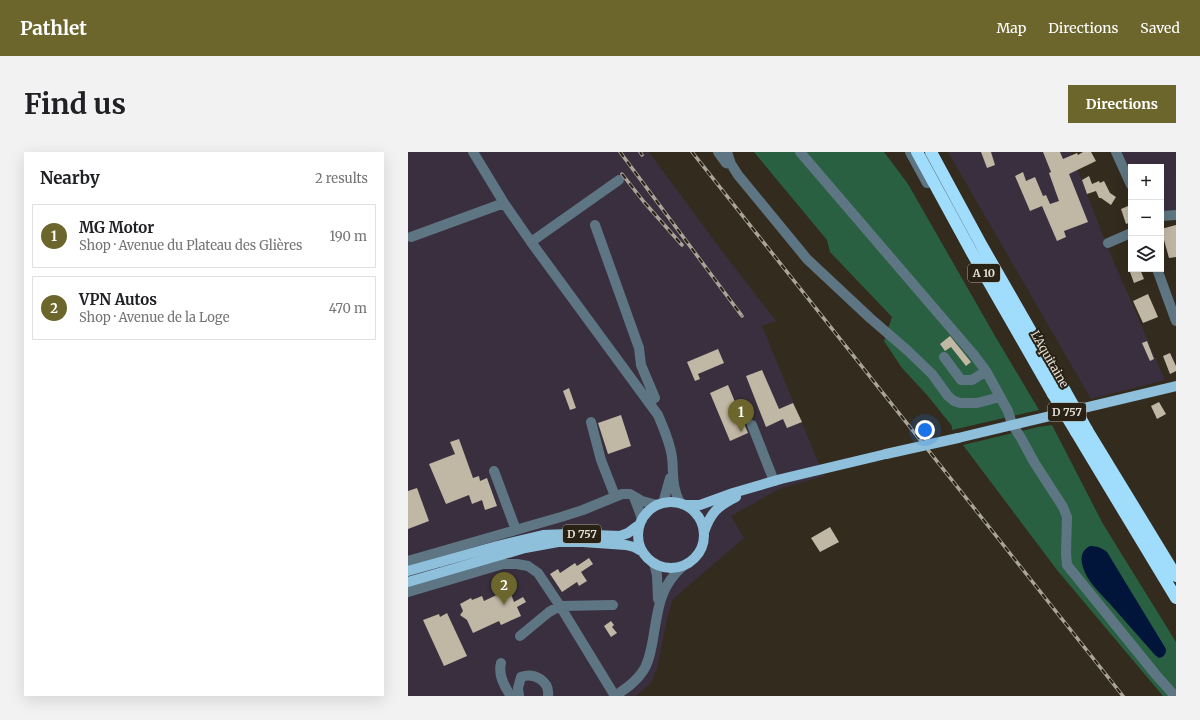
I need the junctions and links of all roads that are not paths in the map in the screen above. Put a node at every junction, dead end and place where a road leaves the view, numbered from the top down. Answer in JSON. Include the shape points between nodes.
{"nodes":[{"id":1,"x":473,"y":152,"type":"edge"},
{"id":2,"x":718,"y":152,"type":"edge"},
{"id":3,"x":727,"y":152,"type":"edge"},
{"id":4,"x":800,"y":152,"type":"edge"},
{"id":5,"x":910,"y":152,"type":"edge"},
{"id":6,"x":917,"y":152,"type":"edge"},
{"id":7,"x":931,"y":152,"type":"edge"},
{"id":8,"x":1116,"y":152,"type":"edge"},
{"id":9,"x":731,"y":164,"type":"junction"},
{"id":10,"x":1128,"y":178,"type":"edge"},
{"id":11,"x":620,"y":180,"type":"dead end"},
{"id":12,"x":504,"y":202,"type":"junction"},
{"id":13,"x":1176,"y":215,"type":"edge"},
{"id":14,"x":1164,"y":216,"type":"edge"},
{"id":15,"x":595,"y":225,"type":"dead end"},
{"id":16,"x":1128,"y":234,"type":"edge"},
{"id":17,"x":411,"y":238,"type":"dead end"},
{"id":18,"x":531,"y":242,"type":"junction"},
{"id":19,"x":1108,"y":243,"type":"dead end"},
{"id":20,"x":1158,"y":272,"type":"edge"},
{"id":21,"x":1001,"y":302,"type":"junction"},
{"id":22,"x":1176,"y":321,"type":"edge"},
{"id":23,"x":944,"y":357,"type":"dead end"},
{"id":24,"x":986,"y":371,"type":"junction"},
{"id":25,"x":1176,"y":386,"type":"edge"},
{"id":26,"x":1059,"y":392,"type":"junction"},
{"id":27,"x":1000,"y":397,"type":"junction"},
{"id":28,"x":649,"y":401,"type":"junction"},
{"id":29,"x":591,"y":422,"type":"dead end"},
{"id":30,"x":1012,"y":424,"type":"junction"},
{"id":31,"x":752,"y":425,"type":"dead end"},
{"id":32,"x":1082,"y":431,"type":"junction"},
{"id":33,"x":672,"y":470,"type":"junction"},
{"id":34,"x":494,"y":471,"type":"dead end"},
{"id":35,"x":774,"y":481,"type":"junction"},
{"id":36,"x":758,"y":486,"type":"junction"},
{"id":37,"x":615,"y":496,"type":"junction"},
{"id":38,"x":634,"y":497,"type":"junction"},
{"id":39,"x":660,"y":504,"type":"junction"},
{"id":40,"x":683,"y":504,"type":"junction"},
{"id":41,"x":641,"y":522,"type":"junction"},
{"id":42,"x":516,"y":530,"type":"junction"},
{"id":43,"x":704,"y":532,"type":"junction"},
{"id":44,"x":523,"y":544,"type":"junction"},
{"id":45,"x":643,"y":552,"type":"junction"},
{"id":46,"x":408,"y":561,"type":"edge"},
{"id":47,"x":654,"y":563,"type":"junction"},
{"id":48,"x":682,"y":566,"type":"junction"},
{"id":49,"x":408,"y":571,"type":"edge"},
{"id":50,"x":1176,"y":576,"type":"edge"},
{"id":51,"x":408,"y":582,"type":"edge"},
{"id":52,"x":408,"y":592,"type":"edge"},
{"id":53,"x":1176,"y":598,"type":"edge"},
{"id":54,"x":613,"y":605,"type":"dead end"},
{"id":55,"x":560,"y":606,"type":"junction"},
{"id":56,"x":658,"y":609,"type":"junction"},
{"id":57,"x":520,"y":636,"type":"dead end"},
{"id":58,"x":501,"y":663,"type":"dead end"},
{"id":59,"x":535,"y":676,"type":"junction"},
{"id":60,"x":511,"y":696,"type":"edge"},
{"id":61,"x":519,"y":696,"type":"edge"},
{"id":62,"x":543,"y":696,"type":"edge"},
{"id":63,"x":548,"y":696,"type":"edge"},
{"id":64,"x":615,"y":696,"type":"edge"},
{"id":65,"x":1175,"y":696,"type":"edge"}],
"edges":[{"from":1,"to":12,"type":"street"},
{"from":2,"to":9,"type":"street","via":[[726,163]]},
{"from":3,"to":9,"type":"street"},
{"from":4,"to":24,"type":"street"},
{"from":5,"to":21,"type":"street","via":[[967,253]]},
{"from":6,"to":21,"type":"highway","name":"L'Aquitaine","number":"A 10"},
{"from":7,"to":26,"type":"highway","name":"L'Aquitaine","number":"A 10"},
{"from":8,"to":10,"type":"street"},
{"from":9,"to":27,"type":"street","via":[[807,259],[932,374],[948,396],[960,403],[977,403]]},
{"from":11,"to":18,"type":"street"},
{"from":12,"to":17,"type":"street"},
{"from":12,"to":18,"type":"street"},
{"from":13,"to":14,"type":"street"},
{"from":15,"to":28,"type":"street","via":[[639,348],[641,365],[655,398]]},
{"from":16,"to":19,"type":"street"},
{"from":18,"to":28,"type":"street"},
{"from":20,"to":22,"type":"street"},
{"from":21,"to":26,"type":"highway","name":"L'Aquitaine","number":"A 10"},
{"from":23,"to":24,"type":"street","via":[[961,380],[972,380]]},
{"from":24,"to":27,"type":"street"},
{"from":25,"to":30,"type":"main road","number":"D 757"},
{"from":26,"to":32,"type":"highway","name":"L'Aquitaine","number":"A 10","bridge":true},
{"from":27,"to":30,"type":"street"},
{"from":28,"to":33,"type":"street","via":[[670,444]]},
{"from":29,"to":37,"type":"street"},
{"from":30,"to":35,"type":"main road","number":"D 757","bridge":true},
{"from":30,"to":65,"type":"street","via":[[1044,485],[1063,507],[1067,517],[1067,565]]},
{"from":31,"to":35,"type":"street"},
{"from":32,"to":50,"type":"highway","name":"L'Aquitaine","number":"A 10"},
{"from":32,"to":53,"type":"highway","name":"L'Aquitaine","number":"A 10"},
{"from":33,"to":39,"type":"street"},
{"from":33,"to":40,"type":"street","via":[[674,491]]},
{"from":34,"to":42,"type":"street"},
{"from":35,"to":36,"type":"main road","number":"D 757"},
{"from":36,"to":40,"type":"main road","number":"D 757","via":[[700,505]]},
{"from":36,"to":43,"type":"main road","number":"D 757","via":[[717,508]]},
{"from":37,"to":38,"type":"street","via":[[630,494]]},
{"from":37,"to":42,"type":"street","via":[[583,510]]},
{"from":38,"to":39,"type":"street","via":[[648,504]]},
{"from":38,"to":41,"type":"street"},
{"from":39,"to":40,"type":"main road"},
{"from":39,"to":41,"type":"main road","via":[[648,511]]},
{"from":40,"to":43,"type":"main road","via":[[695,512],[702,521]]},
{"from":41,"to":44,"type":"main road","number":"D 757","via":[[628,534],[620,536],[556,534]]},
{"from":41,"to":45,"type":"main road","via":[[638,534]]},
{"from":42,"to":46,"type":"street"},
{"from":43,"to":48,"type":"main road","via":[[701,549],[690,562]]},
{"from":44,"to":45,"type":"main road","number":"D 757","via":[[583,542],[626,545]]},
{"from":44,"to":49,"type":"main road","number":"D 757"},
{"from":44,"to":51,"type":"main road","number":"D 757"},
{"from":45,"to":47,"type":"main road"},
{"from":47,"to":48,"type":"main road","via":[[668,568]]},
{"from":47,"to":56,"type":"street","via":[[658,575]]},
{"from":48,"to":56,"type":"street","via":[[667,583]]},
{"from":52,"to":55,"type":"street","via":[[503,564],[517,564],[528,566],[538,574]]},
{"from":54,"to":55,"type":"street"},
{"from":55,"to":57,"type":"street"},
{"from":55,"to":64,"type":"street"},
{"from":56,"to":64,"type":"street","via":[[651,650],[643,671]]},
{"from":58,"to":60,"type":"street","via":[[503,684]]},
{"from":59,"to":61,"type":"street","via":[[521,677]]},
{"from":59,"to":62,"type":"street"},
{"from":59,"to":63,"type":"street","via":[[544,681]]}]}
